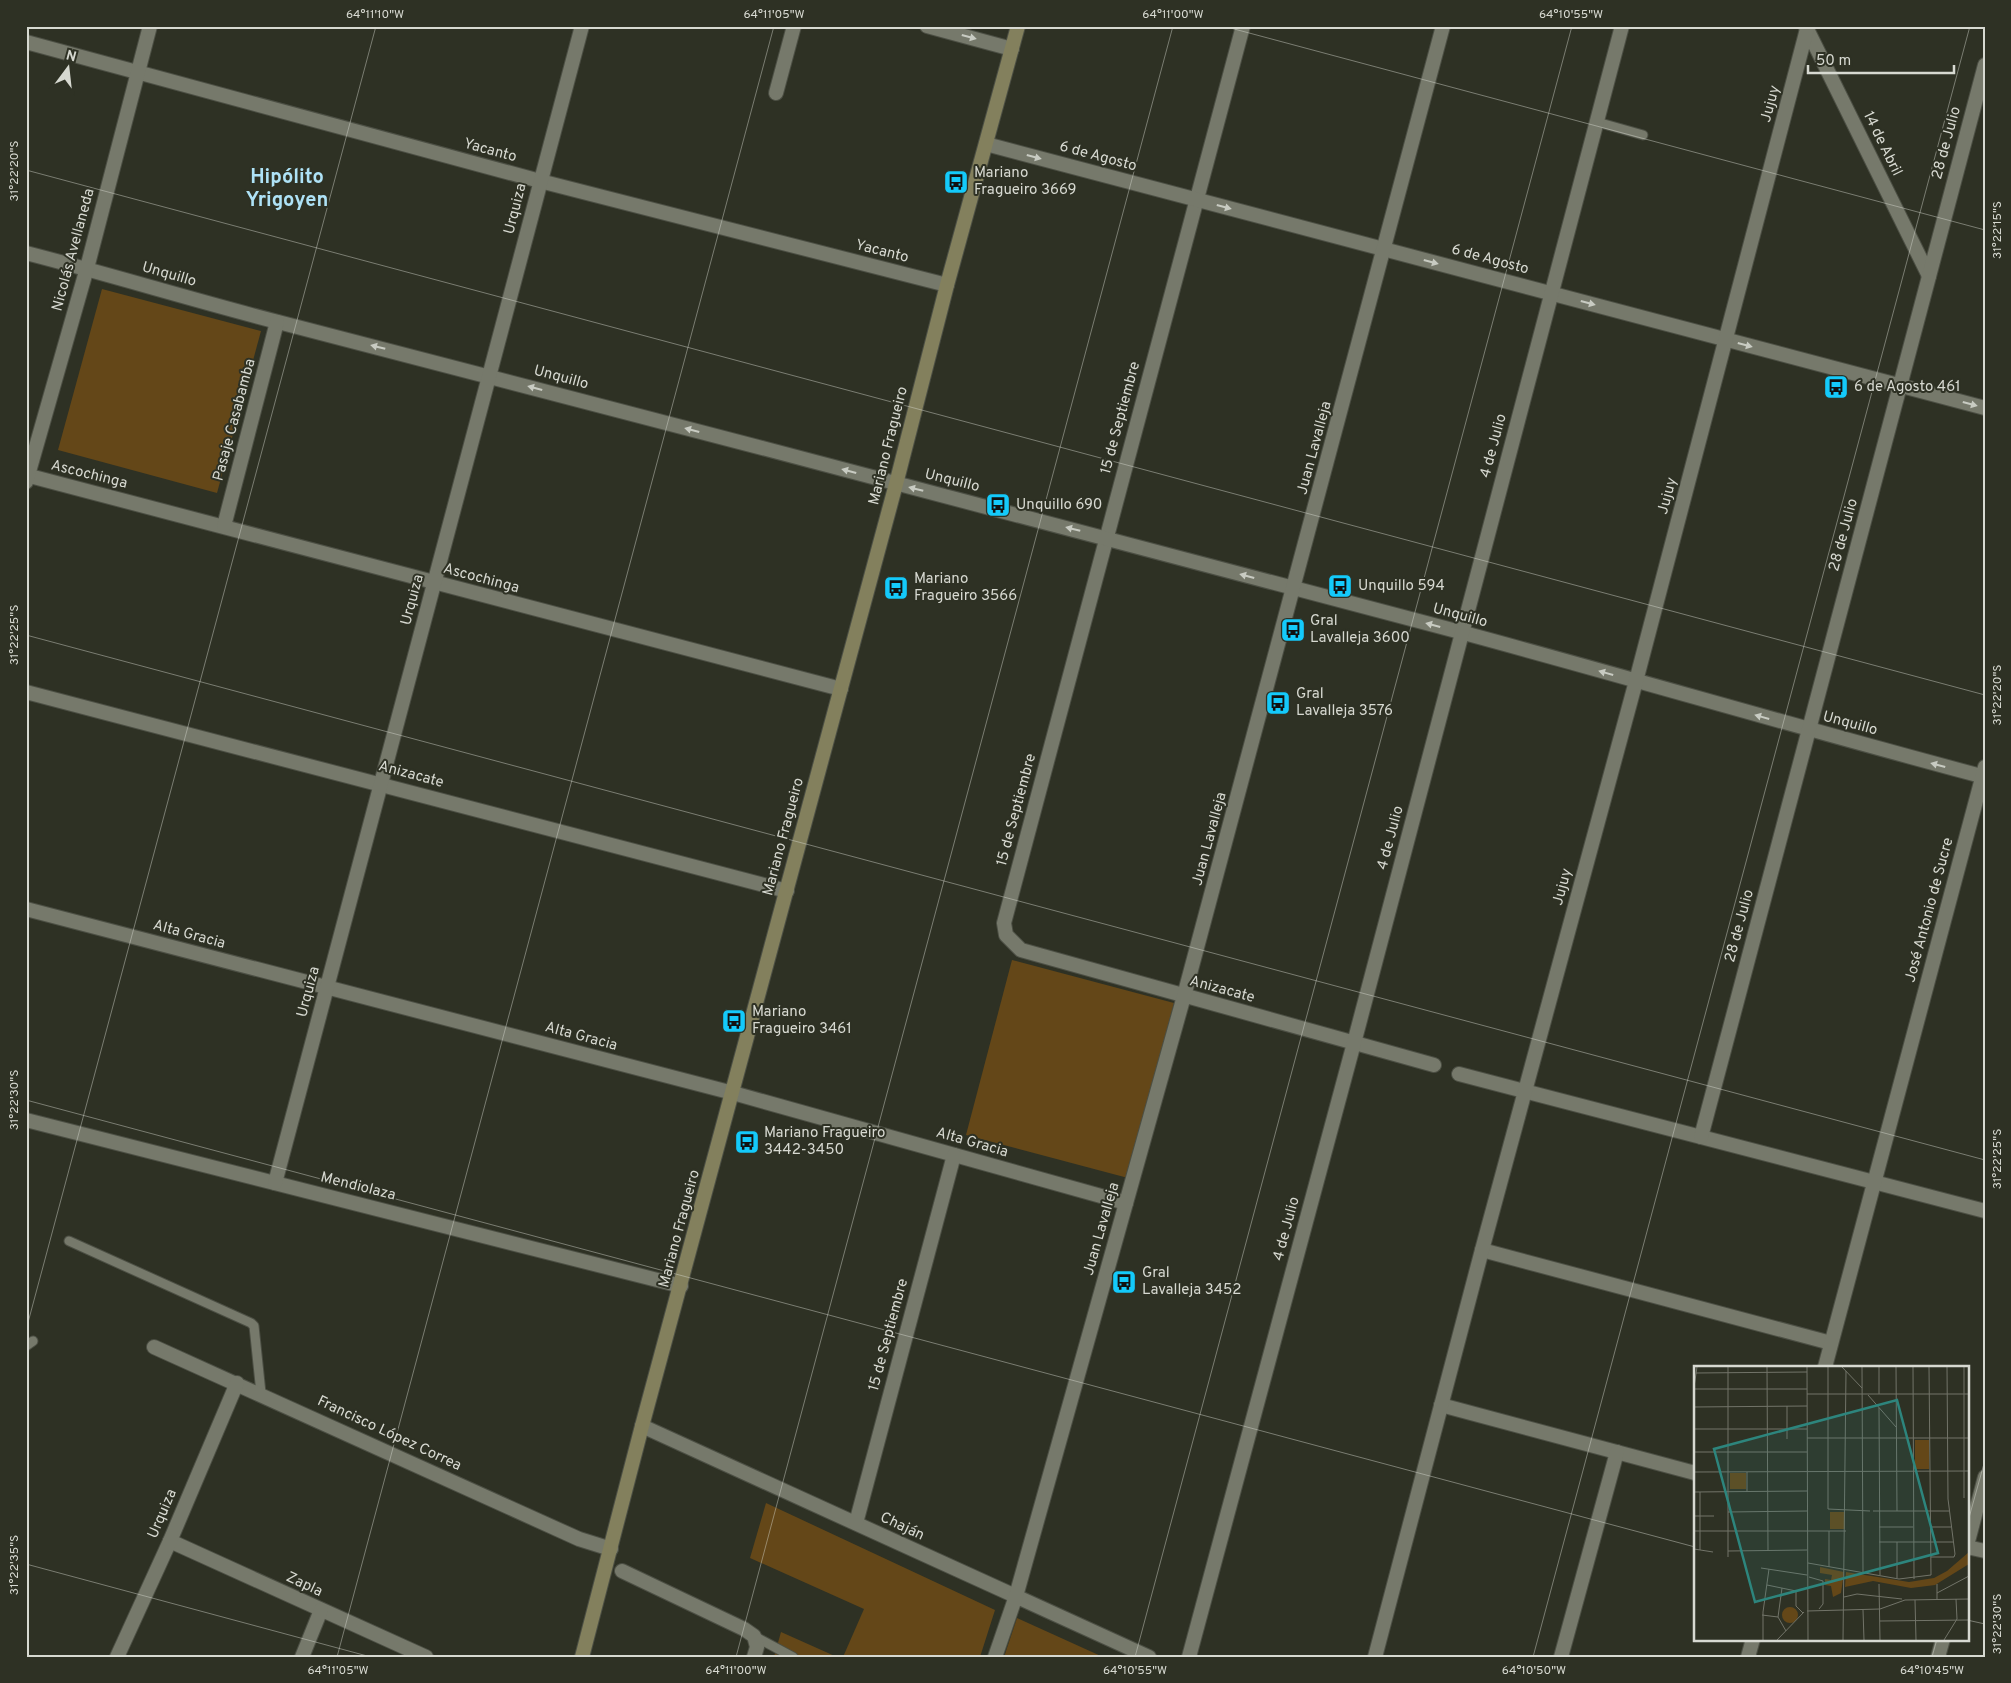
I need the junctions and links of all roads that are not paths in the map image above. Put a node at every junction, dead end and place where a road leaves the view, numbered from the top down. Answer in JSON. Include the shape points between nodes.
{"nodes":[{"id":1,"x":150,"y":26,"type":"edge"},
{"id":2,"x":582,"y":26,"type":"edge"},
{"id":3,"x":794,"y":26,"type":"edge"},
{"id":4,"x":927,"y":26,"type":"edge"},
{"id":5,"x":1018,"y":26,"type":"edge"},
{"id":6,"x":1243,"y":26,"type":"edge"},
{"id":7,"x":1443,"y":26,"type":"edge"},
{"id":8,"x":1622,"y":26,"type":"edge"},
{"id":9,"x":1806,"y":28,"type":"edge"},
{"id":10,"x":26,"y":42,"type":"edge"},
{"id":11,"x":1012,"y":49,"type":"junction"},
{"id":12,"x":1985,"y":66,"type":"edge"},
{"id":13,"x":138,"y":72,"type":"junction"},
{"id":14,"x":776,"y":93,"type":"dead end"},
{"id":15,"x":1597,"y":122,"type":"junction"},
{"id":16,"x":1643,"y":135,"type":"dead end"},
{"id":17,"x":986,"y":144,"type":"junction"},
{"id":18,"x":540,"y":181,"type":"junction"},
{"id":19,"x":1197,"y":200,"type":"junction"},
{"id":20,"x":1384,"y":249,"type":"junction"},
{"id":21,"x":26,"y":253,"type":"edge"},
{"id":22,"x":87,"y":268,"type":"junction"},
{"id":23,"x":1929,"y":276,"type":"junction"},
{"id":24,"x":947,"y":285,"type":"junction"},
{"id":25,"x":1552,"y":294,"type":"junction"},
{"id":26,"x":277,"y":322,"type":"junction"},
{"id":27,"x":1726,"y":340,"type":"junction"},
{"id":28,"x":490,"y":376,"type":"junction"},
{"id":29,"x":1900,"y":386,"type":"junction"},
{"id":30,"x":1985,"y":408,"type":"edge"},
{"id":31,"x":27,"y":478,"type":"edge"},
{"id":32,"x":896,"y":484,"type":"junction"},
{"id":33,"x":224,"y":526,"type":"junction"},
{"id":34,"x":1106,"y":537,"type":"junction"},
{"id":35,"x":434,"y":583,"type":"junction"},
{"id":36,"x":1294,"y":589,"type":"junction"},
{"id":37,"x":1462,"y":633,"type":"junction"},
{"id":38,"x":1636,"y":681,"type":"junction"},
{"id":39,"x":841,"y":689,"type":"junction"},
{"id":40,"x":26,"y":692,"type":"edge"},
{"id":41,"x":1809,"y":730,"type":"junction"},
{"id":42,"x":1984,"y":774,"type":"edge"},
{"id":43,"x":382,"y":784,"type":"junction"},
{"id":44,"x":787,"y":891,"type":"junction"},
{"id":45,"x":26,"y":909,"type":"edge"},
{"id":46,"x":1006,"y":935,"type":"joint"},
{"id":47,"x":327,"y":988,"type":"junction"},
{"id":48,"x":1184,"y":996,"type":"junction"},
{"id":49,"x":1354,"y":1043,"type":"junction"},
{"id":50,"x":1434,"y":1065,"type":"dead end"},
{"id":51,"x":1459,"y":1074,"type":"dead end"},
{"id":52,"x":1525,"y":1091,"type":"junction"},
{"id":53,"x":733,"y":1093,"type":"junction"},
{"id":54,"x":26,"y":1120,"type":"edge"},
{"id":55,"x":1701,"y":1137,"type":"junction"},
{"id":56,"x":954,"y":1155,"type":"junction"},
{"id":57,"x":1874,"y":1182,"type":"junction"},
{"id":58,"x":275,"y":1183,"type":"junction"},
{"id":59,"x":1126,"y":1203,"type":"junction"},
{"id":60,"x":1985,"y":1211,"type":"edge"},
{"id":61,"x":69,"y":1241,"type":"dead end"},
{"id":62,"x":1482,"y":1250,"type":"junction"},
{"id":63,"x":681,"y":1286,"type":"junction"},
{"id":64,"x":1831,"y":1343,"type":"junction"},
{"id":65,"x":154,"y":1347,"type":"dead end"},
{"id":66,"x":1824,"y":1366,"type":"edge"},
{"id":67,"x":237,"y":1383,"type":"junction"},
{"id":68,"x":261,"y":1393,"type":"junction"},
{"id":69,"x":1441,"y":1405,"type":"junction"},
{"id":70,"x":642,"y":1426,"type":"junction"},
{"id":71,"x":1617,"y":1452,"type":"junction"},
{"id":72,"x":1694,"y":1473,"type":"edge"},
{"id":73,"x":1985,"y":1477,"type":"edge"},
{"id":74,"x":856,"y":1523,"type":"junction"},
{"id":75,"x":170,"y":1541,"type":"junction"},
{"id":76,"x":1968,"y":1542,"type":"edge"},
{"id":77,"x":1968,"y":1546,"type":"edge"},
{"id":78,"x":611,"y":1549,"type":"junction"},
{"id":79,"x":1985,"y":1551,"type":"edge"},
{"id":80,"x":622,"y":1571,"type":"dead end"},
{"id":81,"x":1016,"y":1596,"type":"junction"},
{"id":82,"x":321,"y":1610,"type":"junction"},
{"id":83,"x":754,"y":1636,"type":"junction"},
{"id":84,"x":1753,"y":1640,"type":"edge"},
{"id":85,"x":1943,"y":1640,"type":"edge"},
{"id":86,"x":117,"y":1657,"type":"edge"},
{"id":87,"x":302,"y":1657,"type":"edge"},
{"id":88,"x":426,"y":1657,"type":"edge"},
{"id":89,"x":582,"y":1657,"type":"edge"},
{"id":90,"x":754,"y":1657,"type":"edge"},
{"id":91,"x":793,"y":1657,"type":"edge"},
{"id":92,"x":995,"y":1657,"type":"edge"},
{"id":93,"x":1149,"y":1657,"type":"edge"},
{"id":94,"x":1189,"y":1657,"type":"edge"},
{"id":95,"x":1375,"y":1657,"type":"edge"},
{"id":96,"x":1561,"y":1657,"type":"edge"},
{"id":97,"x":1748,"y":1657,"type":"edge"},
{"id":98,"x":1938,"y":1657,"type":"edge"}],
"edges":[{"from":1,"to":13,"type":"street","name":"Nicolás Avellaneda"},
{"from":2,"to":18,"type":"street","name":"Urquiza"},
{"from":3,"to":14,"type":"street"},
{"from":4,"to":11,"type":"street","one_way":true},
{"from":5,"to":11,"type":"main road","name":"Mariano Fragueiro"},
{"from":6,"to":19,"type":"street","name":"15 de Septiembre"},
{"from":7,"to":20,"type":"street","name":"Juan Lavalleja"},
{"from":8,"to":15,"type":"street","name":"4 de Julio"},
{"from":9,"to":23,"type":"street","name":"14 de Abril"},
{"from":9,"to":27,"type":"street","name":"Jujuy"},
{"from":10,"to":13,"type":"street","name":"Yacanto"},
{"from":11,"to":17,"type":"main road","name":"Mariano Fragueiro"},
{"from":12,"to":23,"type":"street","name":"28 de Julio"},
{"from":13,"to":18,"type":"street","name":"Yacanto"},
{"from":13,"to":22,"type":"street","name":"Nicolás Avellaneda"},
{"from":15,"to":16,"type":"lane"},
{"from":15,"to":25,"type":"street","name":"4 de Julio"},
{"from":17,"to":19,"type":"street","name":"6 de Agosto","one_way":true},
{"from":17,"to":24,"type":"main road","name":"Mariano Fragueiro"},
{"from":18,"to":24,"type":"street","name":"Yacanto"},
{"from":18,"to":28,"type":"street","name":"Urquiza"},
{"from":19,"to":20,"type":"street","name":"6 de Agosto","one_way":true},
{"from":19,"to":34,"type":"street","name":"15 de Septiembre"},
{"from":20,"to":25,"type":"street","name":"6 de Agosto","one_way":true},
{"from":20,"to":36,"type":"street","name":"Juan Lavalleja"},
{"from":21,"to":22,"type":"street","name":"Unquillo"},
{"from":22,"to":26,"type":"street","name":"Unquillo"},
{"from":22,"to":31,"type":"street","name":"Nicolás Avellaneda"},
{"from":23,"to":29,"type":"street","name":"28 de Julio"},
{"from":24,"to":32,"type":"main road","name":"Mariano Fragueiro"},
{"from":25,"to":27,"type":"street","name":"6 de Agosto","one_way":true},
{"from":25,"to":37,"type":"street","name":"4 de Julio"},
{"from":28,"to":26,"type":"street","name":"Unquillo","one_way":true},
{"from":26,"to":33,"type":"street","name":"Pasaje Casabamba"},
{"from":27,"to":29,"type":"street","name":"6 de Agosto","one_way":true},
{"from":27,"to":38,"type":"street","name":"Jujuy"},
{"from":32,"to":28,"type":"street","name":"Unquillo","one_way":true},
{"from":28,"to":35,"type":"street","name":"Urquiza"},
{"from":29,"to":30,"type":"street","name":"6 de Agosto","one_way":true},
{"from":29,"to":41,"type":"street","name":"28 de Julio"},
{"from":31,"to":33,"type":"street","name":"Ascochinga"},
{"from":34,"to":32,"type":"street","name":"Unquillo","one_way":true},
{"from":32,"to":39,"type":"main road","name":"Mariano Fragueiro"},
{"from":33,"to":35,"type":"street","name":"Ascochinga"},
{"from":36,"to":34,"type":"street","name":"Unquillo","one_way":true},
{"from":34,"to":46,"type":"street","name":"15 de Septiembre","via":[[1004,923]]},
{"from":35,"to":39,"type":"street","name":"Ascochinga"},
{"from":35,"to":43,"type":"street","name":"Urquiza"},
{"from":37,"to":36,"type":"street","name":"Unquillo","one_way":true},
{"from":36,"to":48,"type":"street","name":"Juan Lavalleja"},
{"from":38,"to":37,"type":"street","name":"Unquillo","one_way":true},
{"from":37,"to":49,"type":"street","name":"4 de Julio"},
{"from":41,"to":38,"type":"street","name":"Unquillo","one_way":true},
{"from":38,"to":52,"type":"street","name":"Jujuy"},
{"from":39,"to":44,"type":"main road","name":"Mariano Fragueiro"},
{"from":40,"to":43,"type":"street","name":"Anizacate"},
{"from":42,"to":41,"type":"street","name":"Unquillo","one_way":true},
{"from":41,"to":55,"type":"street","name":"28 de Julio"},
{"from":42,"to":57,"type":"street","name":"José Antonio de Sucre"},
{"from":43,"to":44,"type":"street","name":"Anizacate"},
{"from":43,"to":47,"type":"street","name":"Urquiza"},
{"from":44,"to":53,"type":"main road","name":"Mariano Fragueiro"},
{"from":45,"to":47,"type":"street","name":"Alta Gracia"},
{"from":46,"to":48,"type":"street","name":"Anizacate","via":[[1021,950]]},
{"from":47,"to":53,"type":"street","name":"Alta Gracia"},
{"from":47,"to":58,"type":"street","name":"Urquiza"},
{"from":48,"to":49,"type":"street","name":"Anizacate"},
{"from":48,"to":59,"type":"street","name":"Juan Lavalleja"},
{"from":49,"to":50,"type":"street","name":"Anizacate"},
{"from":49,"to":94,"type":"street","name":"4 de Julio"},
{"from":51,"to":52,"type":"street"},
{"from":52,"to":55,"type":"street"},
{"from":52,"to":62,"type":"street","name":"Jujuy"},
{"from":53,"to":56,"type":"street","name":"Alta Gracia"},
{"from":53,"to":63,"type":"main road","name":"Mariano Fragueiro"},
{"from":54,"to":58,"type":"street","name":"Mendiolaza"},
{"from":55,"to":57,"type":"street"},
{"from":56,"to":59,"type":"street","name":"Alta Gracia"},
{"from":56,"to":74,"type":"street","name":"15 de Septiembre"},
{"from":57,"to":60,"type":"street"},
{"from":57,"to":64,"type":"street","name":"José Antonio de Sucre"},
{"from":58,"to":63,"type":"street","name":"Mendiolaza"},
{"from":59,"to":81,"type":"street","name":"Juan Lavalleja"},
{"from":61,"to":68,"type":"lane","via":[[251,1323],[254,1326]]},
{"from":62,"to":64,"type":"street"},
{"from":62,"to":69,"type":"street","name":"Jujuy"},
{"from":63,"to":70,"type":"main road","name":"Mariano Fragueiro"},
{"from":64,"to":66,"type":"street","name":"José Antonio de Sucre"},
{"from":65,"to":67,"type":"street","name":"Francisco López Correa"},
{"from":67,"to":68,"type":"street","name":"Francisco López Correa"},
{"from":67,"to":75,"type":"street","name":"Urquiza"},
{"from":68,"to":78,"type":"street","name":"Francisco López Correa","via":[[579,1539]]},
{"from":69,"to":71,"type":"street"},
{"from":69,"to":95,"type":"street","name":"Jujuy"},
{"from":70,"to":74,"type":"street","name":"Chaján"},
{"from":70,"to":78,"type":"main road","name":"Mariano Fragueiro"},
{"from":71,"to":72,"type":"street"},
{"from":71,"to":96,"type":"street"},
{"from":73,"to":76,"type":"street"},
{"from":74,"to":81,"type":"street","name":"Chaján"},
{"from":75,"to":82,"type":"street","name":"Zapla"},
{"from":75,"to":86,"type":"street","name":"Urquiza"},
{"from":77,"to":79,"type":"street"},
{"from":78,"to":89,"type":"main road","name":"Mariano Fragueiro"},
{"from":80,"to":83,"type":"street"},
{"from":81,"to":92,"type":"street","name":"Juan Lavalleja"},
{"from":81,"to":93,"type":"street","name":"Chaján"},
{"from":82,"to":87,"type":"street"},
{"from":82,"to":88,"type":"street","name":"Zapla"},
{"from":83,"to":90,"type":"street","via":[[757,1647]]},
{"from":83,"to":91,"type":"lane"},
{"from":84,"to":97,"type":"street"},
{"from":85,"to":98,"type":"street"}]}
